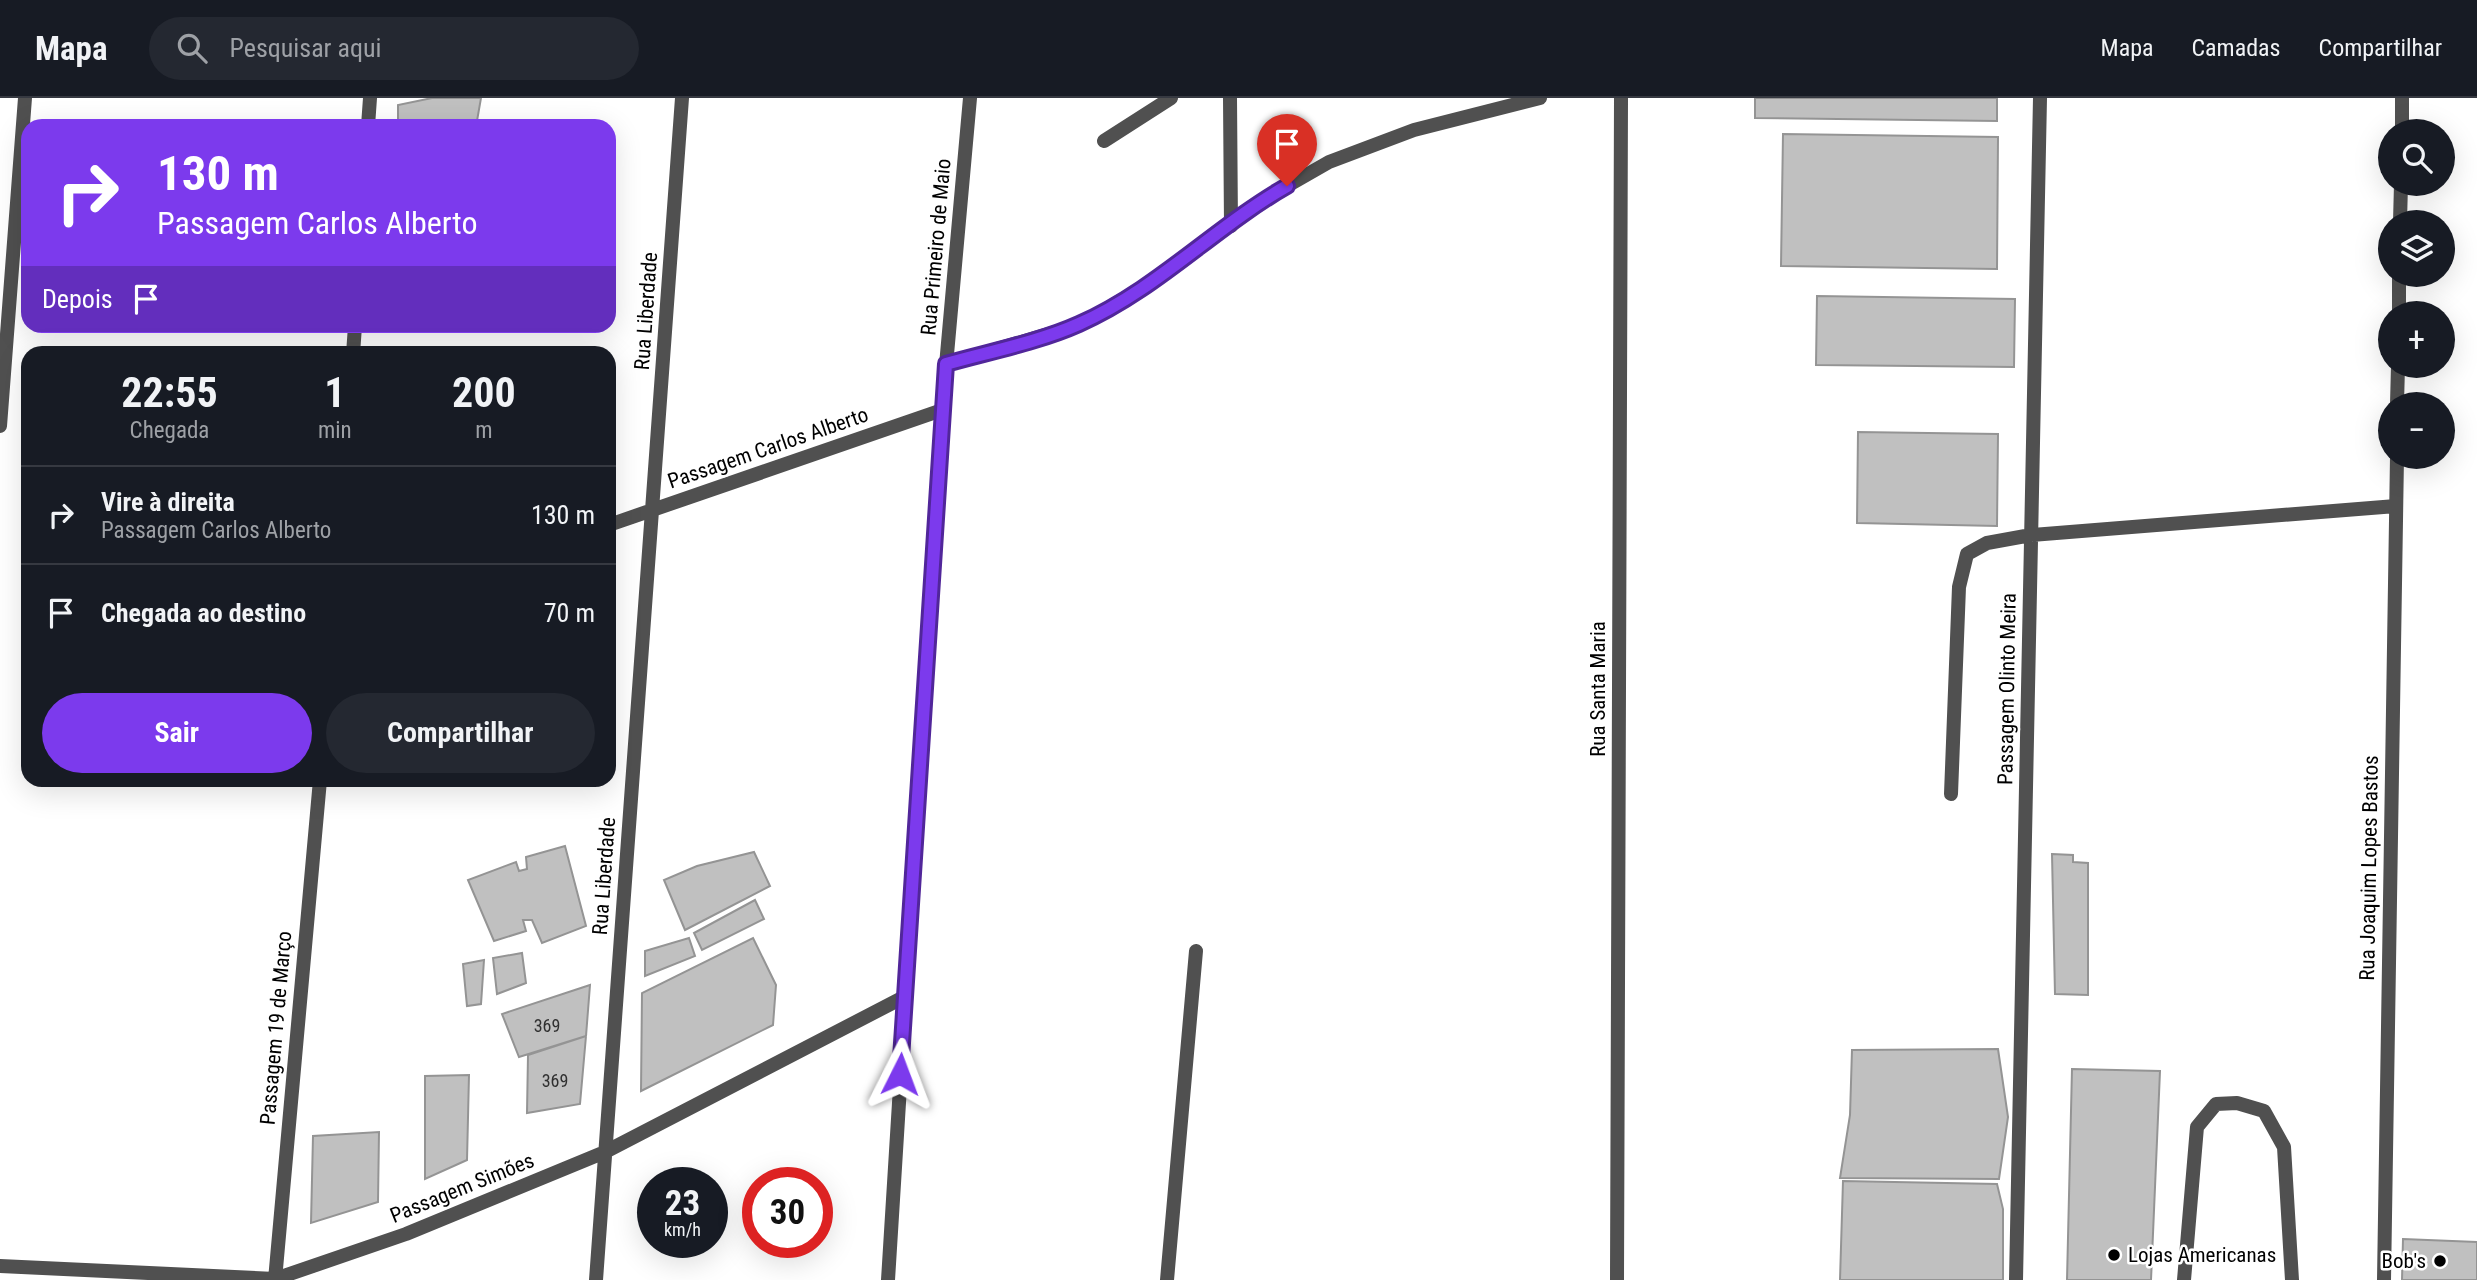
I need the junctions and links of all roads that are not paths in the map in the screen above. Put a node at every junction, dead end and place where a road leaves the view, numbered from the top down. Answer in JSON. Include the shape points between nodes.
{"nodes":[{"id":1,"x":25,"y":98,"type":"edge"},
{"id":2,"x":370,"y":98,"type":"edge"},
{"id":3,"x":682,"y":98,"type":"edge"},
{"id":4,"x":970,"y":98,"type":"edge"},
{"id":5,"x":1171,"y":98,"type":"edge"},
{"id":6,"x":1230,"y":98,"type":"edge"},
{"id":7,"x":1540,"y":98,"type":"edge"},
{"id":8,"x":1621,"y":98,"type":"edge"},
{"id":9,"x":2040,"y":98,"type":"edge"},
{"id":10,"x":2402,"y":98,"type":"edge"},
{"id":11,"x":23,"y":119,"type":"edge"},
{"id":12,"x":368,"y":119,"type":"edge"},
{"id":13,"x":2402,"y":119,"type":"edge"},
{"id":14,"x":1104,"y":141,"type":"dead end"},
{"id":15,"x":21,"y":150,"type":"edge"},
{"id":16,"x":1231,"y":226,"type":"junction"},
{"id":17,"x":946,"y":364,"type":"junction"},
{"id":18,"x":942,"y":411,"type":"junction"},
{"id":19,"x":0,"y":426,"type":"edge"},
{"id":20,"x":2397,"y":469,"type":"edge"},
{"id":21,"x":2396,"y":506,"type":"junction"},
{"id":22,"x":653,"y":510,"type":"junction"},
{"id":23,"x":616,"y":523,"type":"edge"},
{"id":24,"x":2031,"y":535,"type":"junction"},
{"id":25,"x":319,"y":787,"type":"edge"},
{"id":26,"x":1951,"y":794,"type":"dead end"},
{"id":27,"x":1196,"y":951,"type":"dead end"},
{"id":28,"x":904,"y":997,"type":"junction"},
{"id":29,"x":605,"y":1152,"type":"junction"},
{"id":30,"x":0,"y":1266,"type":"edge"},
{"id":31,"x":275,"y":1280,"type":"edge"},
{"id":32,"x":596,"y":1280,"type":"edge"},
{"id":33,"x":888,"y":1280,"type":"edge"},
{"id":34,"x":1167,"y":1280,"type":"edge"},
{"id":35,"x":1617,"y":1280,"type":"edge"},
{"id":36,"x":2016,"y":1280,"type":"edge"},
{"id":37,"x":2184,"y":1280,"type":"edge"},
{"id":38,"x":2292,"y":1280,"type":"edge"},
{"id":39,"x":2384,"y":1280,"type":"edge"}],
"edges":[{"from":1,"to":11,"type":"street"},
{"from":2,"to":12,"type":"street"},
{"from":3,"to":22,"type":"street","name":"Rua Liberdade"},
{"from":4,"to":17,"type":"street","name":"Rua Primeiro de Maio"},
{"from":5,"to":14,"type":"street"},
{"from":6,"to":16,"type":"street"},
{"from":7,"to":16,"type":"street","via":[[1414,130],[1329,162],[1266,198]]},
{"from":8,"to":35,"type":"street","name":"Rua Santa Maria"},
{"from":9,"to":24,"type":"street","name":"Passagem Olinto Meira"},
{"from":10,"to":13,"type":"street"},
{"from":15,"to":19,"type":"street"},
{"from":16,"to":17,"type":"street","via":[[1157,279],[1079,325]]},
{"from":17,"to":18,"type":"street","name":"Rua Primeiro de Maio"},
{"from":18,"to":22,"type":"street","name":"Passagem Carlos Alberto"},
{"from":18,"to":28,"type":"street","name":"Rua Primeiro de Maio"},
{"from":20,"to":21,"type":"street","name":"Rua Joaquim Lopes Bastos"},
{"from":21,"to":24,"type":"street"},
{"from":21,"to":39,"type":"street","name":"Rua Joaquim Lopes Bastos"},
{"from":22,"to":23,"type":"street","name":"Passagem Carlos Alberto"},
{"from":22,"to":29,"type":"street","name":"Rua Liberdade"},
{"from":24,"to":26,"type":"street","via":[[1987,543],[1967,555],[1959,587]]},
{"from":24,"to":36,"type":"street","name":"Passagem Olinto Meira"},
{"from":25,"to":31,"type":"street","name":"Passagem 19 de Março"},
{"from":27,"to":34,"type":"street"},
{"from":28,"to":29,"type":"street","name":"Passagem Simões"},
{"from":28,"to":33,"type":"street","name":"Rua Primeiro de Maio"},
{"from":29,"to":31,"type":"street","name":"Passagem Simões","via":[[406,1234]]},
{"from":29,"to":32,"type":"street","name":"Rua Liberdade"},
{"from":30,"to":31,"type":"street","name":"Passagem Simões"},
{"from":37,"to":38,"type":"street","via":[[2197,1127],[2216,1104],[2237,1103],[2264,1111],[2284,1147]]}]}
